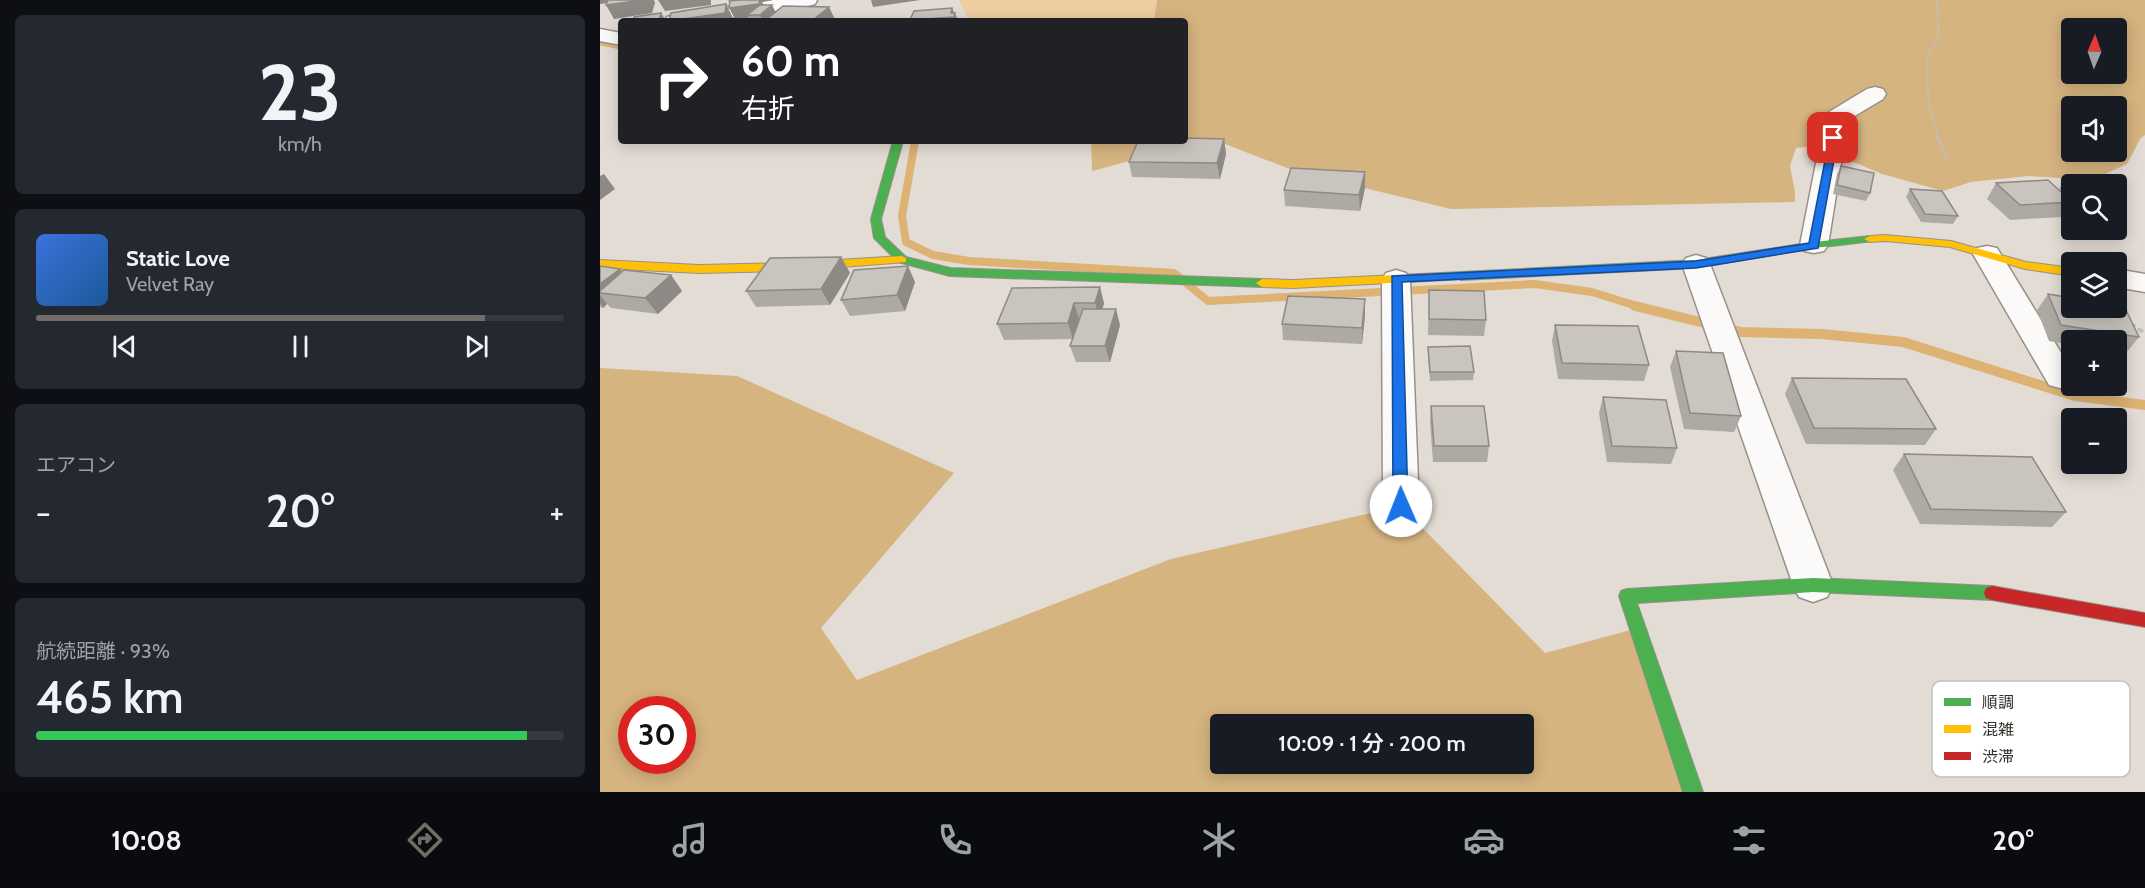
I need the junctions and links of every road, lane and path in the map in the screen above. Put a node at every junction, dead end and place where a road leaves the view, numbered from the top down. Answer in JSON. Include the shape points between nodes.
{"nodes":[{"id":1,"x":808,"y":0,"type":"edge"},
{"id":2,"x":1937,"y":0,"type":"edge"},
{"id":3,"x":694,"y":18,"type":"edge"},
{"id":4,"x":618,"y":30,"type":"edge"},
{"id":5,"x":600,"y":34,"type":"edge"},
{"id":6,"x":618,"y":38,"type":"edge"},
{"id":7,"x":1875,"y":94,"type":"dead end"},
{"id":8,"x":897,"y":144,"type":"edge"},
{"id":9,"x":1947,"y":159,"type":"dead end"},
{"id":10,"x":1814,"y":245,"type":"junction"},
{"id":11,"x":1987,"y":254,"type":"junction"},
{"id":12,"x":902,"y":260,"type":"junction"},
{"id":13,"x":600,"y":264,"type":"edge"},
{"id":14,"x":1696,"y":264,"type":"junction"},
{"id":15,"x":2061,"y":270,"type":"edge"},
{"id":16,"x":1396,"y":279,"type":"junction"},
{"id":17,"x":2127,"y":280,"type":"edge"},
{"id":18,"x":2145,"y":283,"type":"edge"},
{"id":19,"x":2127,"y":323,"type":"edge"},
{"id":20,"x":2145,"y":333,"type":"edge"},
{"id":21,"x":2060,"y":376,"type":"dead end"},
{"id":22,"x":1401,"y":506,"type":"dead end"},
{"id":23,"x":1813,"y":585,"type":"junction"},
{"id":24,"x":2145,"y":620,"type":"edge"},
{"id":25,"x":1693,"y":792,"type":"edge"}],
"edges":[{"from":1,"to":3,"type":"street"},
{"from":2,"to":9,"type":"path","via":[[1939,37],[1927,56],[1928,98]]},
{"from":4,"to":5,"type":"street"},
{"from":5,"to":6,"type":"street"},
{"from":7,"to":10,"type":"street","via":[[1837,117]]},
{"from":8,"to":12,"type":"street","via":[[876,219],[880,238]]},
{"from":10,"to":11,"type":"street","via":[[1885,238],[1951,244]]},
{"from":10,"to":14,"type":"street"},
{"from":11,"to":15,"type":"street"},
{"from":11,"to":21,"type":"street"},
{"from":12,"to":13,"type":"street","via":[[699,269]]},
{"from":12,"to":16,"type":"street","via":[[950,272],[1148,281],[1293,284]]},
{"from":14,"to":16,"type":"street"},
{"from":14,"to":23,"type":"street"},
{"from":16,"to":22,"type":"street"},
{"from":17,"to":18,"type":"street"},
{"from":19,"to":20,"type":"path"},
{"from":23,"to":24,"type":"street","via":[[1980,591]]},
{"from":23,"to":25,"type":"street","via":[[1627,596]]}]}
